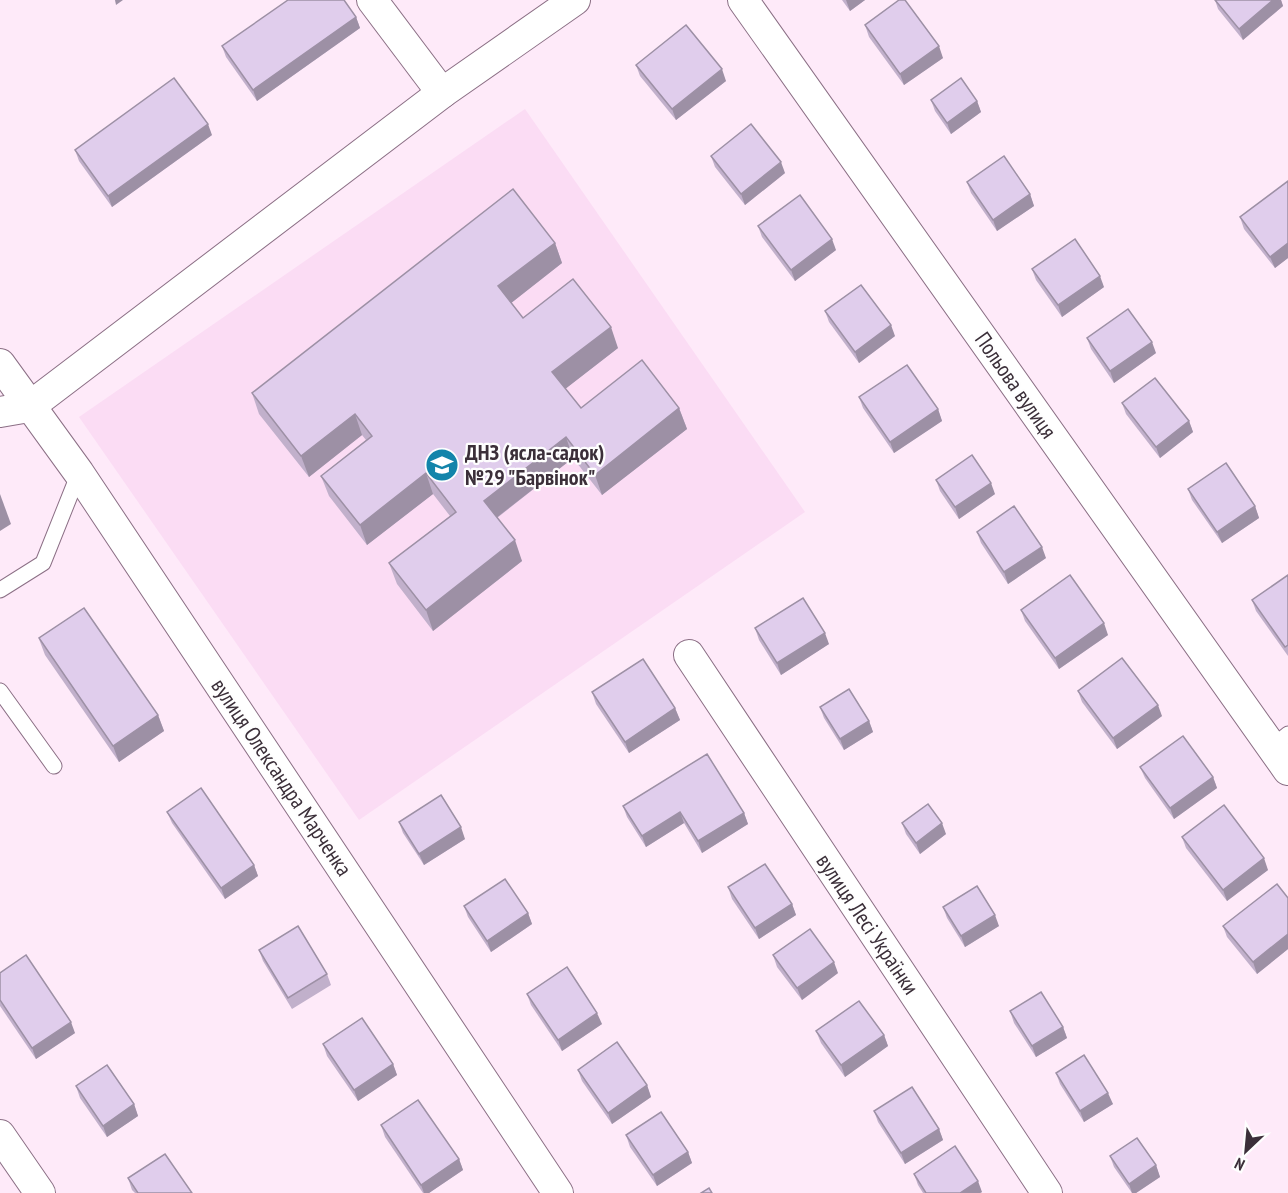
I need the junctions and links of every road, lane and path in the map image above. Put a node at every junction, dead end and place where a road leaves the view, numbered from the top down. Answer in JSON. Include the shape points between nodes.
{"nodes":[{"id":1,"x":372,"y":0,"type":"edge"},
{"id":2,"x":575,"y":0,"type":"edge"},
{"id":3,"x":743,"y":0,"type":"edge"},
{"id":4,"x":442,"y":93,"type":"junction"},
{"id":5,"x":0,"y":364,"type":"edge"},
{"id":6,"x":29,"y":407,"type":"junction"},
{"id":7,"x":0,"y":412,"type":"edge"},
{"id":8,"x":79,"y":473,"type":"junction"},
{"id":9,"x":0,"y":590,"type":"edge"},
{"id":10,"x":689,"y":655,"type":"dead end"},
{"id":11,"x":0,"y":691,"type":"edge"},
{"id":12,"x":1283,"y":750,"type":"edge"},
{"id":13,"x":54,"y":766,"type":"dead end"},
{"id":14,"x":0,"y":1135,"type":"edge"},
{"id":15,"x":40,"y":1193,"type":"edge"},
{"id":16,"x":558,"y":1193,"type":"edge"},
{"id":17,"x":1047,"y":1193,"type":"edge"}],
"edges":[{"from":1,"to":4,"type":"street"},
{"from":2,"to":4,"type":"street"},
{"from":3,"to":12,"type":"street","name":"Польова вулиця"},
{"from":4,"to":6,"type":"street"},
{"from":5,"to":6,"type":"street","name":"вулиця Олександра Марченка"},
{"from":6,"to":7,"type":"street"},
{"from":6,"to":8,"type":"street","name":"вулиця Олександра Марченка"},
{"from":8,"to":9,"type":"lane","via":[[43,563]]},
{"from":8,"to":16,"type":"street","name":"вулиця Олександра Марченка"},
{"from":10,"to":17,"type":"street","name":"вулиця Лесі Українки"},
{"from":11,"to":13,"type":"lane"},
{"from":14,"to":15,"type":"street"}]}
